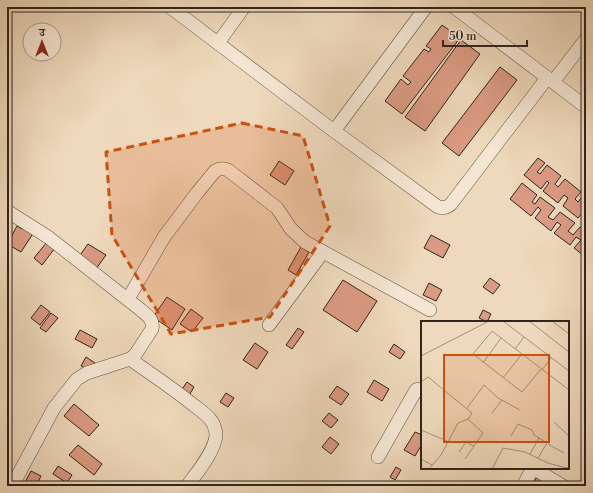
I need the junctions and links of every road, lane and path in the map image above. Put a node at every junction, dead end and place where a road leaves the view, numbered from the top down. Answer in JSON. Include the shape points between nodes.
{"nodes":[{"id":1,"x":170,"y":7,"type":"edge"},
{"id":2,"x":244,"y":7,"type":"edge"},
{"id":3,"x":426,"y":7,"type":"edge"},
{"id":4,"x":454,"y":7,"type":"edge"},
{"id":5,"x":586,"y":39,"type":"edge"},
{"id":6,"x":218,"y":43,"type":"junction"},
{"id":7,"x":550,"y":80,"type":"junction"},
{"id":8,"x":586,"y":106,"type":"edge"},
{"id":9,"x":334,"y":131,"type":"junction"},
{"id":10,"x":7,"y":211,"type":"edge"},
{"id":11,"x":323,"y":252,"type":"junction"},
{"id":12,"x":128,"y":299,"type":"junction"},
{"id":13,"x":430,"y":310,"type":"dead end"},
{"id":14,"x":269,"y":325,"type":"dead end"},
{"id":15,"x":130,"y":359,"type":"junction"},
{"id":16,"x":421,"y":390,"type":"edge"},
{"id":17,"x":378,"y":457,"type":"dead end"},
{"id":18,"x":532,"y":469,"type":"edge"},
{"id":19,"x":535,"y":469,"type":"edge"},
{"id":20,"x":11,"y":483,"type":"edge"},
{"id":21,"x":186,"y":486,"type":"edge"},
{"id":22,"x":523,"y":486,"type":"edge"},
{"id":23,"x":563,"y":486,"type":"edge"}],
"edges":[{"from":1,"to":6,"type":"street"},
{"from":2,"to":6,"type":"street"},
{"from":3,"to":9,"type":"street"},
{"from":4,"to":7,"type":"street"},
{"from":5,"to":7,"type":"street"},
{"from":6,"to":9,"type":"street"},
{"from":7,"to":8,"type":"street"},
{"from":7,"to":9,"type":"street","via":[[451,204],[444,208],[428,200]]},
{"from":10,"to":12,"type":"street","via":[[48,236]]},
{"from":11,"to":12,"type":"street","via":[[297,236],[290,230],[277,208],[223,168],[215,171],[164,236]]},
{"from":11,"to":13,"type":"street"},
{"from":11,"to":14,"type":"street"},
{"from":12,"to":15,"type":"street","via":[[151,319],[153,324]]},
{"from":15,"to":20,"type":"street","via":[[87,373],[75,381],[54,408]]},
{"from":15,"to":21,"type":"street","via":[[186,399],[214,425],[216,438],[209,454]]},
{"from":16,"to":17,"type":"street","via":[[416,390]]},
{"from":18,"to":22,"type":"street"},
{"from":19,"to":23,"type":"street"}]}
